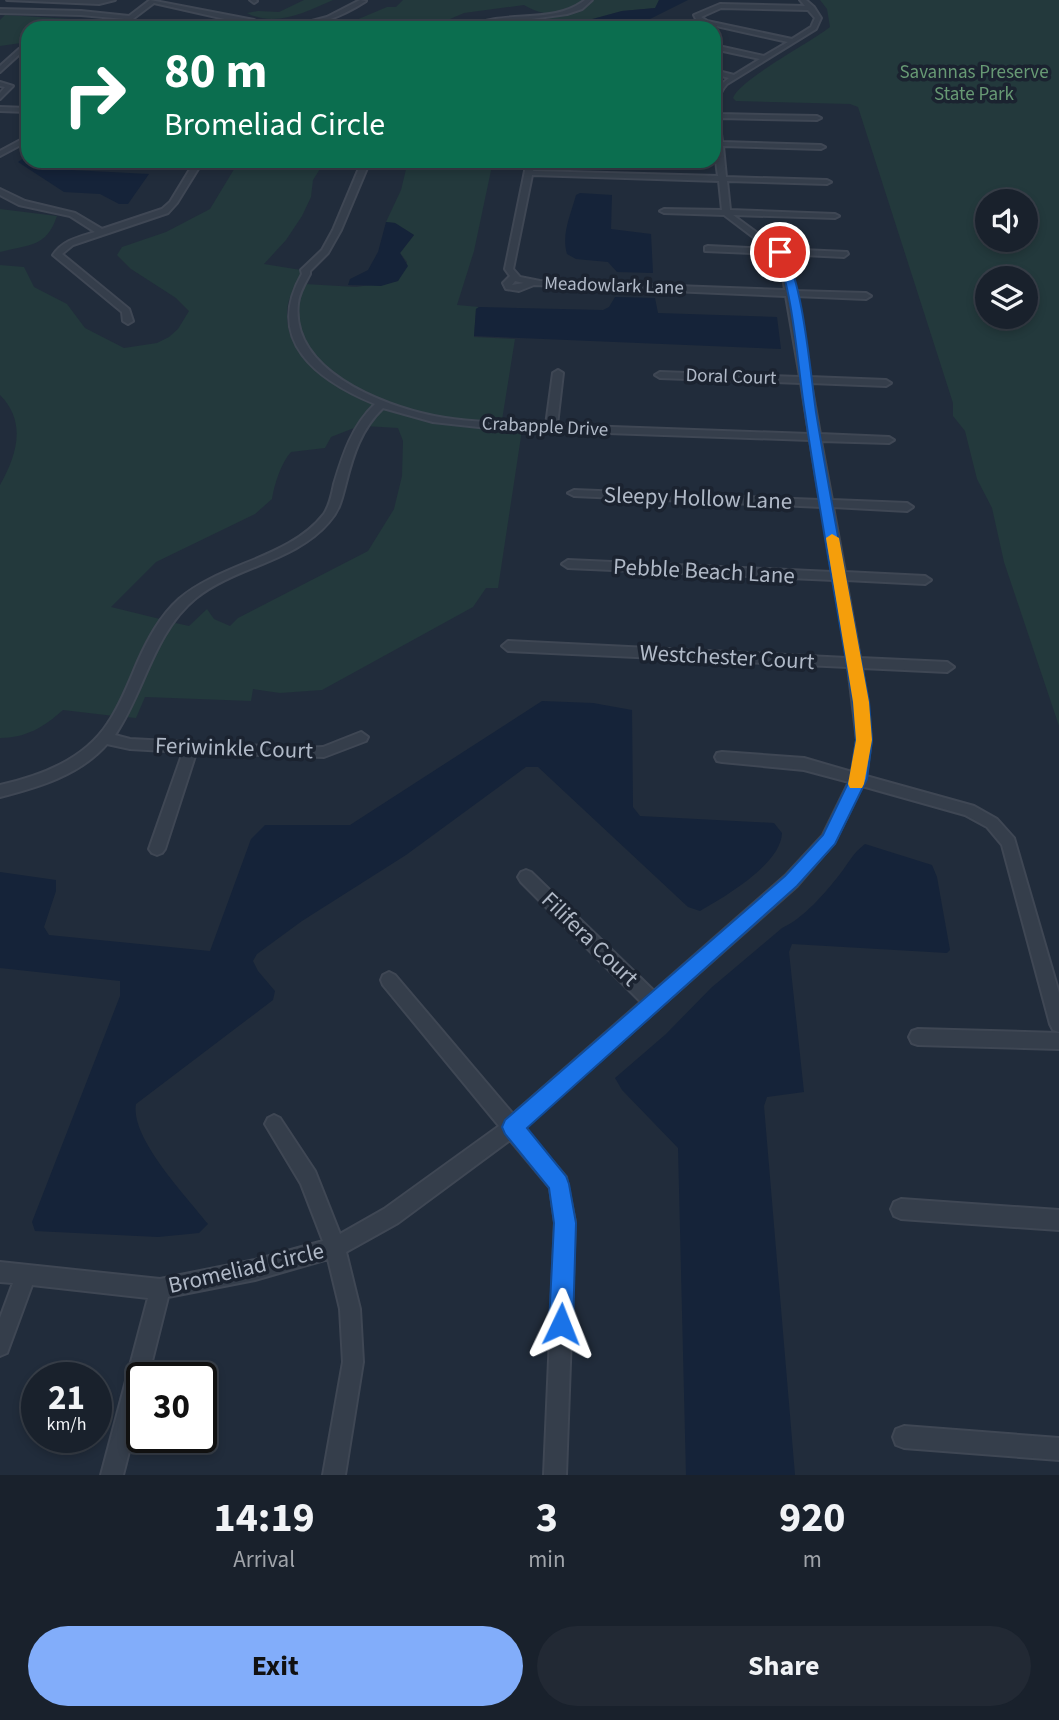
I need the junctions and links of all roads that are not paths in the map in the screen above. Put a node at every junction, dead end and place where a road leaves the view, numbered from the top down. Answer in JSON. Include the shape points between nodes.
{"nodes":[{"id":1,"x":10,"y":0,"type":"edge"},
{"id":2,"x":18,"y":0,"type":"edge"},
{"id":3,"x":113,"y":0,"type":"edge"},
{"id":4,"x":153,"y":0,"type":"edge"},
{"id":5,"x":356,"y":0,"type":"edge"},
{"id":6,"x":365,"y":0,"type":"edge"},
{"id":7,"x":589,"y":0,"type":"edge"},
{"id":8,"x":803,"y":0,"type":"edge"},
{"id":9,"x":811,"y":8,"type":"junction"},
{"id":10,"x":0,"y":11,"type":"edge"},
{"id":11,"x":130,"y":18,"type":"junction"},
{"id":12,"x":126,"y":21,"type":"edge"},
{"id":13,"x":131,"y":21,"type":"edge"},
{"id":14,"x":249,"y":21,"type":"edge"},
{"id":15,"x":320,"y":21,"type":"edge"},
{"id":16,"x":493,"y":21,"type":"edge"},
{"id":17,"x":700,"y":21,"type":"edge"},
{"id":18,"x":721,"y":26,"type":"edge"},
{"id":19,"x":794,"y":41,"type":"junction"},
{"id":20,"x":721,"y":49,"type":"edge"},
{"id":21,"x":21,"y":50,"type":"edge"},
{"id":22,"x":765,"y":58,"type":"junction"},
{"id":23,"x":0,"y":70,"type":"edge"},
{"id":24,"x":721,"y":74,"type":"edge"},
{"id":25,"x":734,"y":77,"type":"junction"},
{"id":26,"x":0,"y":84,"type":"edge"},
{"id":27,"x":721,"y":89,"type":"edge"},
{"id":28,"x":0,"y":97,"type":"edge"},
{"id":29,"x":0,"y":109,"type":"edge"},
{"id":30,"x":21,"y":110,"type":"edge"},
{"id":31,"x":721,"y":116,"type":"edge"},
{"id":32,"x":817,"y":118,"type":"dead end"},
{"id":33,"x":21,"y":142,"type":"edge"},
{"id":34,"x":721,"y":144,"type":"edge"},
{"id":35,"x":821,"y":147,"type":"dead end"},
{"id":36,"x":0,"y":154,"type":"edge"},
{"id":37,"x":195,"y":168,"type":"edge"},
{"id":38,"x":363,"y":168,"type":"edge"},
{"id":39,"x":530,"y":168,"type":"edge"},
{"id":40,"x":720,"y":168,"type":"edge"},
{"id":41,"x":529,"y":173,"type":"junction"},
{"id":42,"x":722,"y":179,"type":"junction"},
{"id":43,"x":827,"y":182,"type":"dead end"},
{"id":44,"x":0,"y":191,"type":"edge"},
{"id":45,"x":664,"y":211,"type":"dead end"},
{"id":46,"x":726,"y":213,"type":"junction"},
{"id":47,"x":835,"y":216,"type":"dead end"},
{"id":48,"x":101,"y":232,"type":"junction"},
{"id":49,"x":708,"y":249,"type":"dead end"},
{"id":50,"x":780,"y":252,"type":"junction"},
{"id":51,"x":844,"y":254,"type":"dead end"},
{"id":52,"x":792,"y":293,"type":"junction"},
{"id":53,"x":866,"y":296,"type":"dead end"},
{"id":54,"x":128,"y":321,"type":"dead end"},
{"id":55,"x":558,"y":373,"type":"dead end"},
{"id":56,"x":660,"y":375,"type":"dead end"},
{"id":57,"x":805,"y":380,"type":"junction"},
{"id":58,"x":886,"y":383,"type":"dead end"},
{"id":59,"x":382,"y":404,"type":"junction"},
{"id":60,"x":551,"y":428,"type":"junction"},
{"id":61,"x":814,"y":437,"type":"junction"},
{"id":62,"x":889,"y":440,"type":"dead end"},
{"id":63,"x":574,"y":493,"type":"dead end"},
{"id":64,"x":827,"y":504,"type":"junction"},
{"id":65,"x":907,"y":507,"type":"dead end"},
{"id":66,"x":568,"y":565,"type":"dead end"},
{"id":67,"x":838,"y":576,"type":"junction"},
{"id":68,"x":925,"y":580,"type":"dead end"},
{"id":69,"x":508,"y":646,"type":"dead end"},
{"id":70,"x":853,"y":663,"type":"junction"},
{"id":71,"x":947,"y":667,"type":"dead end"},
{"id":72,"x":361,"y":737,"type":"dead end"},
{"id":73,"x":105,"y":738,"type":"junction"},
{"id":74,"x":191,"y":748,"type":"junction"},
{"id":75,"x":722,"y":757,"type":"dead end"},
{"id":76,"x":858,"y":779,"type":"junction"},
{"id":77,"x":0,"y":791,"type":"edge"},
{"id":78,"x":157,"y":849,"type":"dead end"},
{"id":79,"x":526,"y":877,"type":"dead end"},
{"id":80,"x":389,"y":980,"type":"dead end"},
{"id":81,"x":653,"y":1002,"type":"junction"},
{"id":82,"x":1059,"y":1024,"type":"edge"},
{"id":83,"x":918,"y":1037,"type":"dead end"},
{"id":84,"x":1059,"y":1041,"type":"edge"},
{"id":85,"x":274,"y":1124,"type":"dead end"},
{"id":86,"x":512,"y":1127,"type":"junction"},
{"id":87,"x":901,"y":1209,"type":"dead end"},
{"id":88,"x":1059,"y":1220,"type":"edge"},
{"id":89,"x":335,"y":1247,"type":"junction"},
{"id":90,"x":0,"y":1272,"type":"edge"},
{"id":91,"x":26,"y":1275,"type":"junction"},
{"id":92,"x":160,"y":1289,"type":"junction"},
{"id":93,"x":0,"y":1346,"type":"edge"},
{"id":94,"x":904,"y":1437,"type":"dead end"},
{"id":95,"x":1059,"y":1449,"type":"edge"},
{"id":96,"x":112,"y":1475,"type":"edge"},
{"id":97,"x":334,"y":1475,"type":"edge"},
{"id":98,"x":555,"y":1475,"type":"edge"}],
"edges":[{"from":1,"to":2,"type":"street"},
{"from":2,"to":3,"type":"street"},
{"from":4,"to":11,"type":"street"},
{"from":4,"to":14,"type":"street"},
{"from":5,"to":6,"type":"street"},
{"from":6,"to":15,"type":"street"},
{"from":7,"to":16,"type":"street","via":[[566,13]]},
{"from":8,"to":9,"type":"street"},
{"from":9,"to":17,"type":"street","via":[[720,6],[692,19]]},
{"from":9,"to":19,"type":"street","via":[[818,18],[814,28]]},
{"from":10,"to":11,"type":"street"},
{"from":11,"to":12,"type":"street"},
{"from":11,"to":13,"type":"street"},
{"from":18,"to":19,"type":"street"},
{"from":19,"to":22,"type":"street"},
{"from":20,"to":22,"type":"street"},
{"from":21,"to":23,"type":"street"},
{"from":22,"to":25,"type":"street"},
{"from":24,"to":25,"type":"street"},
{"from":25,"to":27,"type":"street"},
{"from":26,"to":28,"type":"street","via":[[10,86]]},
{"from":29,"to":30,"type":"street"},
{"from":31,"to":32,"type":"street"},
{"from":33,"to":36,"type":"street"},
{"from":34,"to":35,"type":"street"},
{"from":37,"to":48,"type":"street","via":[[165,211]]},
{"from":38,"to":59,"type":"street","name":"Crabapple Drive","via":[[321,262],[306,274],[293,304],[293,323],[301,347],[318,368]]},
{"from":39,"to":41,"type":"street","name":"Meadowlark Lane"},
{"from":40,"to":42,"type":"street"},
{"from":41,"to":42,"type":"street"},
{"from":41,"to":52,"type":"street","name":"Meadowlark Lane","via":[[509,269],[514,277],[507,285]]},
{"from":42,"to":43,"type":"street"},
{"from":42,"to":46,"type":"street"},
{"from":44,"to":48,"type":"street","via":[[23,205],[78,216]]},
{"from":45,"to":46,"type":"street"},
{"from":46,"to":47,"type":"street"},
{"from":46,"to":50,"type":"street"},
{"from":48,"to":54,"type":"street","via":[[70,243],[57,255],[126,311]]},
{"from":49,"to":50,"type":"street"},
{"from":50,"to":51,"type":"street"},
{"from":50,"to":52,"type":"street","name":"Bromeliad Circle"},
{"from":52,"to":53,"type":"street","name":"Meadowlark Lane"},
{"from":52,"to":57,"type":"street","name":"Bromeliad Circle"},
{"from":55,"to":60,"type":"street"},
{"from":56,"to":57,"type":"street","name":"Doral Court"},
{"from":57,"to":58,"type":"street","name":"Doral Court"},
{"from":57,"to":61,"type":"street","name":"Bromeliad Circle"},
{"from":59,"to":60,"type":"street","name":"Crabapple Drive","via":[[432,419]]},
{"from":59,"to":73,"type":"street","via":[[360,426],[352,442],[332,511],[314,531],[206,585],[171,614],[153,639],[122,712]]},
{"from":60,"to":61,"type":"street","name":"Crabapple Drive"},
{"from":61,"to":62,"type":"street","name":"Crabapple Drive"},
{"from":61,"to":64,"type":"street","name":"Bromeliad Circle"},
{"from":63,"to":64,"type":"street","name":"Sleepy Hollow Lane"},
{"from":64,"to":65,"type":"street","name":"Sleepy Hollow Lane"},
{"from":64,"to":67,"type":"street","name":"Bromeliad Circle"},
{"from":66,"to":67,"type":"street","name":"Pebble Beach Lane"},
{"from":67,"to":68,"type":"street","name":"Pebble Beach Lane"},
{"from":67,"to":70,"type":"street","name":"Bromeliad Circle"},
{"from":69,"to":70,"type":"street","name":"Westchester Court"},
{"from":70,"to":71,"type":"street","name":"Westchester Court"},
{"from":70,"to":76,"type":"street","name":"Bromeliad Circle","via":[[864,740]]},
{"from":72,"to":74,"type":"street","name":"Feriwinkle Court","via":[[315,753]]},
{"from":73,"to":74,"type":"street","name":"Feriwinkle Court"},
{"from":73,"to":77,"type":"street","via":[[69,768],[32,785]]},
{"from":74,"to":78,"type":"street"},
{"from":75,"to":76,"type":"street","via":[[804,764]]},
{"from":76,"to":81,"type":"street","name":"Bromeliad Circle","via":[[829,839],[791,881]]},
{"from":76,"to":82,"type":"street","via":[[969,810],[992,823],[1009,842]]},
{"from":79,"to":81,"type":"street","name":"Filifera Court"},
{"from":80,"to":86,"type":"street"},
{"from":81,"to":86,"type":"street","name":"Bromeliad Circle"},
{"from":83,"to":84,"type":"street"},
{"from":85,"to":89,"type":"street","via":[[308,1178]]},
{"from":86,"to":89,"type":"street","name":"Bromeliad Circle","via":[[391,1216]]},
{"from":86,"to":98,"type":"street","via":[[559,1184],[565,1223]]},
{"from":87,"to":88,"type":"street"},
{"from":89,"to":92,"type":"street","name":"Bromeliad Circle","via":[[255,1270]]},
{"from":89,"to":97,"type":"street","via":[[350,1309],[353,1362]]},
{"from":90,"to":91,"type":"street","name":"Bromeliad Circle"},
{"from":91,"to":92,"type":"street","name":"Bromeliad Circle"},
{"from":91,"to":93,"type":"street"},
{"from":92,"to":96,"type":"street"},
{"from":94,"to":95,"type":"street"}]}
